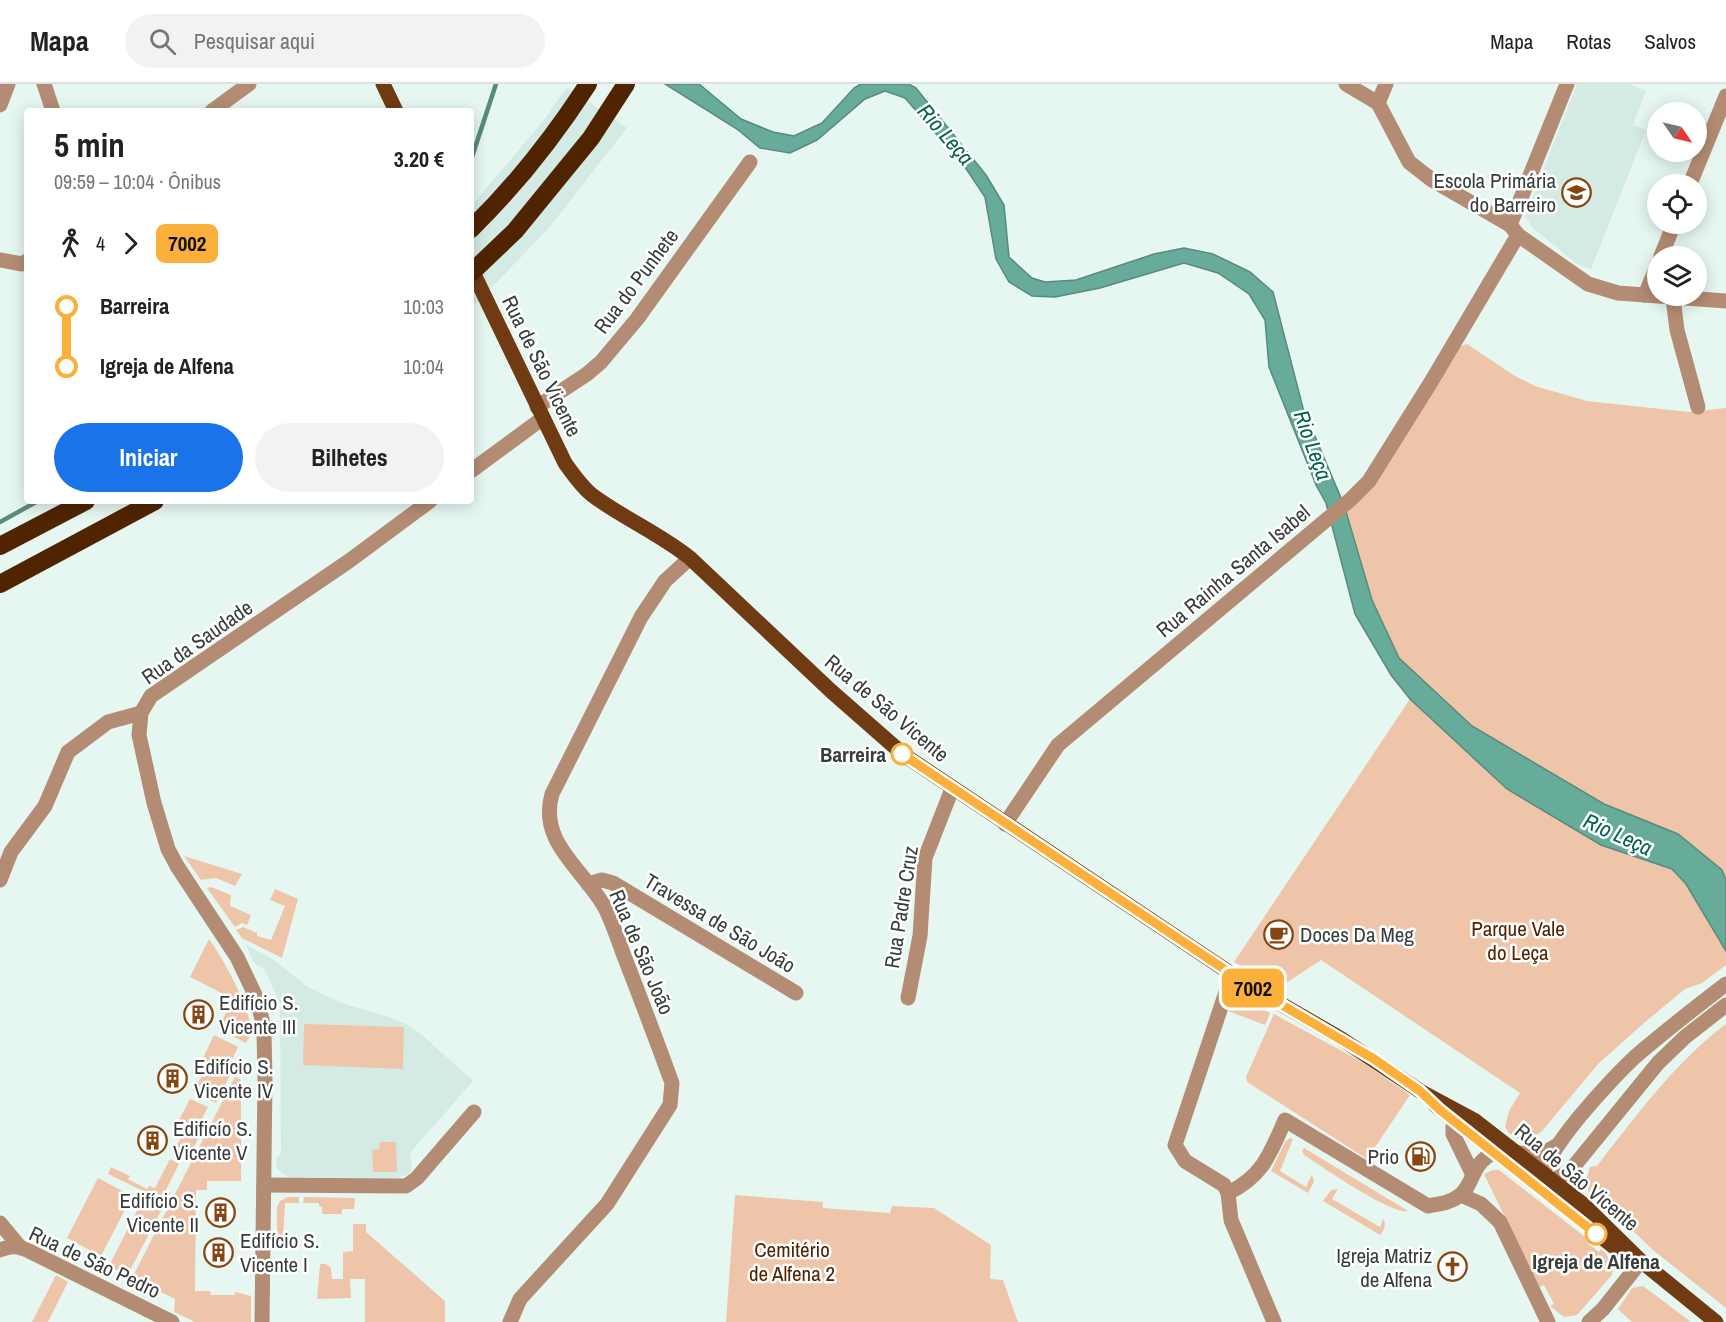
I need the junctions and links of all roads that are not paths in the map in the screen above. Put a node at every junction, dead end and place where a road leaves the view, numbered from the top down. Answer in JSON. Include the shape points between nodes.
{"nodes":[{"id":1,"x":8,"y":84,"type":"edge"},
{"id":2,"x":44,"y":84,"type":"edge"},
{"id":3,"x":249,"y":84,"type":"edge"},
{"id":4,"x":383,"y":84,"type":"edge"},
{"id":5,"x":588,"y":84,"type":"edge"},
{"id":6,"x":626,"y":84,"type":"edge"},
{"id":7,"x":1346,"y":84,"type":"edge"},
{"id":8,"x":1386,"y":84,"type":"edge"},
{"id":9,"x":1567,"y":84,"type":"edge"},
{"id":10,"x":1726,"y":96,"type":"edge"},
{"id":11,"x":1378,"y":103,"type":"junction"},
{"id":12,"x":0,"y":105,"type":"edge"},
{"id":13,"x":52,"y":108,"type":"edge"},
{"id":14,"x":216,"y":108,"type":"edge"},
{"id":15,"x":395,"y":108,"type":"edge"},
{"id":16,"x":750,"y":162,"type":"dead end"},
{"id":17,"x":1694,"y":174,"type":"edge"},
{"id":18,"x":474,"y":226,"type":"edge"},
{"id":19,"x":1514,"y":230,"type":"junction"},
{"id":20,"x":0,"y":260,"type":"edge"},
{"id":21,"x":24,"y":263,"type":"edge"},
{"id":22,"x":474,"y":270,"type":"edge"},
{"id":23,"x":474,"y":274,"type":"edge"},
{"id":24,"x":1647,"y":290,"type":"edge"},
{"id":25,"x":1645,"y":295,"type":"joint"},
{"id":26,"x":1707,"y":300,"type":"edge"},
{"id":27,"x":1726,"y":301,"type":"edge"},
{"id":28,"x":1674,"y":306,"type":"edge"},
{"id":29,"x":1698,"y":408,"type":"dead end"},
{"id":30,"x":540,"y":412,"type":"junction"},
{"id":31,"x":474,"y":468,"type":"edge"},
{"id":32,"x":80,"y":504,"type":"edge"},
{"id":33,"x":149,"y":504,"type":"edge"},
{"id":34,"x":426,"y":504,"type":"edge"},
{"id":35,"x":0,"y":546,"type":"edge"},
{"id":36,"x":690,"y":558,"type":"junction"},
{"id":37,"x":0,"y":585,"type":"edge"},
{"id":38,"x":141,"y":713,"type":"junction"},
{"id":39,"x":952,"y":789,"type":"junction"},
{"id":40,"x":1005,"y":824,"type":"junction"},
{"id":41,"x":0,"y":880,"type":"edge"},
{"id":42,"x":588,"y":884,"type":"junction"},
{"id":43,"x":1232,"y":974,"type":"junction"},
{"id":44,"x":1726,"y":984,"type":"edge"},
{"id":45,"x":796,"y":993,"type":"dead end"},
{"id":46,"x":908,"y":998,"type":"dead end"},
{"id":47,"x":1722,"y":1008,"type":"edge"},
{"id":48,"x":1420,"y":1091,"type":"junction"},
{"id":49,"x":474,"y":1112,"type":"dead end"},
{"id":50,"x":1576,"y":1121,"type":"junction"},
{"id":51,"x":1455,"y":1122,"type":"junction"},
{"id":52,"x":1484,"y":1127,"type":"junction"},
{"id":53,"x":1599,"y":1136,"type":"junction"},
{"id":54,"x":1558,"y":1144,"type":"junction"},
{"id":55,"x":1519,"y":1153,"type":"junction"},
{"id":56,"x":1496,"y":1154,"type":"junction"},
{"id":57,"x":1579,"y":1161,"type":"junction"},
{"id":58,"x":1472,"y":1173,"type":"junction"},
{"id":59,"x":1546,"y":1182,"type":"junction"},
{"id":60,"x":264,"y":1185,"type":"junction"},
{"id":61,"x":1228,"y":1193,"type":"junction"},
{"id":62,"x":1461,"y":1195,"type":"junction"},
{"id":63,"x":1577,"y":1200,"type":"junction"},
{"id":64,"x":0,"y":1224,"type":"edge"},
{"id":65,"x":20,"y":1247,"type":"junction"},
{"id":66,"x":0,"y":1250,"type":"edge"},
{"id":67,"x":1641,"y":1261,"type":"junction"},
{"id":68,"x":172,"y":1322,"type":"edge"},
{"id":69,"x":262,"y":1322,"type":"edge"},
{"id":70,"x":510,"y":1322,"type":"edge"},
{"id":71,"x":1274,"y":1322,"type":"edge"},
{"id":72,"x":1548,"y":1322,"type":"edge"},
{"id":73,"x":1589,"y":1322,"type":"edge"},
{"id":74,"x":1716,"y":1322,"type":"edge"}],
"edges":[{"from":1,"to":12,"type":"street"},
{"from":2,"to":13,"type":"street"},
{"from":3,"to":14,"type":"street"},
{"from":4,"to":15,"type":"main road"},
{"from":5,"to":18,"type":"highway","via":[[560,126]]},
{"from":6,"to":22,"type":"highway","bridge":true,"via":[[591,138],[522,223]]},
{"from":7,"to":11,"type":"street"},
{"from":8,"to":11,"type":"street"},
{"from":9,"to":19,"type":"street","name":"Rua Rainha Santa Isabel"},
{"from":10,"to":17,"type":"street"},
{"from":11,"to":19,"type":"street","via":[[1409,162]]},
{"from":16,"to":30,"type":"street","name":"Rua do Punhete","via":[[602,362]]},
{"from":19,"to":25,"type":"street","via":[[1588,284]]},
{"from":19,"to":40,"type":"street","name":"Rua Rainha Santa Isabel","via":[[1368,481],[1058,746]]},
{"from":20,"to":21,"type":"street"},
{"from":23,"to":30,"type":"main road","name":"Rua de São Vicente"},
{"from":24,"to":25,"type":"street"},
{"from":26,"to":27,"type":"street"},
{"from":28,"to":29,"type":"street"},
{"from":30,"to":31,"type":"street"},
{"from":30,"to":36,"type":"main road","name":"Rua de São Vicente","via":[[565,463],[592,495]]},
{"from":32,"to":35,"type":"highway"},
{"from":33,"to":37,"type":"highway"},
{"from":34,"to":38,"type":"street","name":"Rua da Saudade","via":[[340,568],[151,696]]},
{"from":36,"to":39,"type":"main road","name":"Rua de São Vicente","via":[[876,732]]},
{"from":36,"to":42,"type":"street","name":"Rua de São João","via":[[665,581],[641,617],[552,794],[548,817],[558,845]]},
{"from":38,"to":41,"type":"street","via":[[108,723],[68,752],[45,806],[11,852]]},
{"from":38,"to":60,"type":"street","name":"Rua da Saudade","via":[[142,758],[168,849],[237,957],[262,1019]]},
{"from":39,"to":40,"type":"main road","name":"Rua de São Vicente"},
{"from":39,"to":46,"type":"street","name":"Rua Padre Cruz","via":[[925,858],[920,936]]},
{"from":40,"to":43,"type":"main road","name":"Rua de São Vicente"},
{"from":42,"to":45,"type":"street","name":"Travessa de São João","via":[[602,880],[613,883]]},
{"from":42,"to":70,"type":"street","name":"Rua de São João","via":[[609,916],[673,1092],[670,1105],[607,1204],[520,1299]]},
{"from":43,"to":48,"type":"main road","name":"Rua de São Vicente"},
{"from":43,"to":61,"type":"street","via":[[1175,1145],[1185,1161],[1224,1185]]},
{"from":44,"to":50,"type":"street","via":[[1636,1056]]},
{"from":47,"to":53,"type":"street","via":[[1658,1063]]},
{"from":48,"to":51,"type":"main road","name":"Rua de São Vicente"},
{"from":48,"to":52,"type":"main road","name":"Rua de São Vicente"},
{"from":49,"to":60,"type":"street","via":[[406,1186]]},
{"from":50,"to":53,"type":"street","via":[[1577,1133],[1583,1138]]},
{"from":50,"to":54,"type":"street"},
{"from":51,"to":52,"type":"street","name":"Rua de São Vicente","via":[[1461,1119],[1477,1128]]},
{"from":51,"to":56,"type":"main road","name":"Rua de São Vicente"},
{"from":51,"to":58,"type":"street","via":[[1455,1142]]},
{"from":52,"to":55,"type":"main road","name":"Rua de São Vicente"},
{"from":53,"to":57,"type":"street"},
{"from":54,"to":55,"type":"street","via":[[1542,1154]]},
{"from":54,"to":59,"type":"street"},
{"from":55,"to":59,"type":"main road","name":"Rua de São Vicente"},
{"from":56,"to":58,"type":"street","via":[[1480,1162]]},
{"from":56,"to":59,"type":"main road","name":"Rua de São Vicente"},
{"from":57,"to":59,"type":"street","via":[[1570,1171]]},
{"from":57,"to":63,"type":"street","via":[[1573,1180]]},
{"from":58,"to":62,"type":"street"},
{"from":59,"to":63,"type":"main road","name":"Rua de São Vicente"},
{"from":59,"to":67,"type":"main road","name":"Rua de São Vicente","via":[[1626,1256]]},
{"from":60,"to":69,"type":"street","name":"Rua da Saudade"},
{"from":61,"to":62,"type":"street","via":[[1263,1167],[1286,1120],[1428,1206]]},
{"from":61,"to":71,"type":"street","via":[[1231,1220]]},
{"from":62,"to":72,"type":"street","via":[[1481,1204],[1500,1222]]},
{"from":63,"to":67,"type":"main road","name":"Rua de São Vicente"},
{"from":64,"to":65,"type":"street"},
{"from":65,"to":66,"type":"street","name":"Rua de São Pedro"},
{"from":65,"to":68,"type":"street","name":"Rua de São Pedro"},
{"from":67,"to":73,"type":"street"},
{"from":67,"to":74,"type":"main road","name":"Rua de São Vicente"}]}
